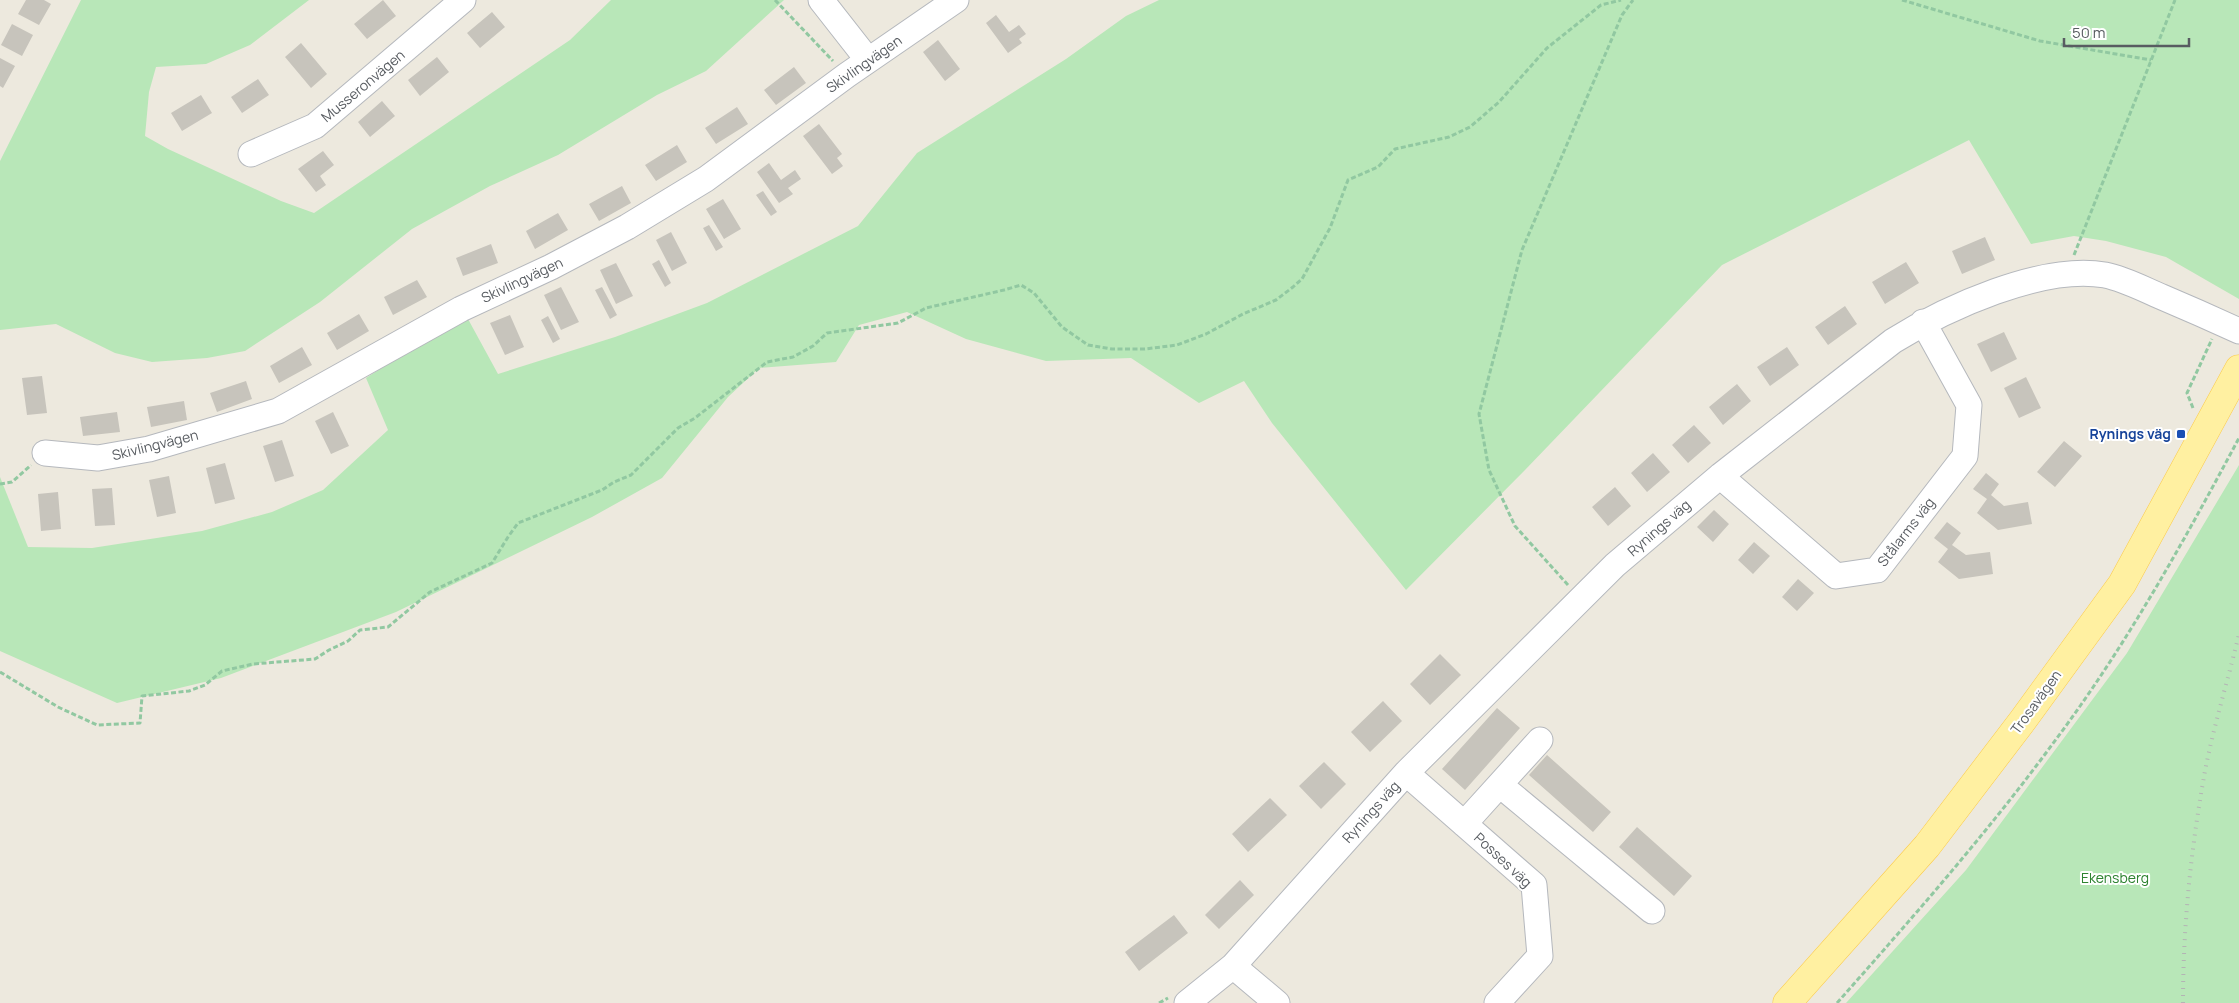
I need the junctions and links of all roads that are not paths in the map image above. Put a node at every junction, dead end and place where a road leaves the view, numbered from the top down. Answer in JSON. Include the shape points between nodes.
{"nodes":[{"id":1,"x":463,"y":0,"type":"edge"},
{"id":2,"x":821,"y":0,"type":"edge"},
{"id":3,"x":956,"y":0,"type":"edge"},
{"id":4,"x":868,"y":60,"type":"junction"},
{"id":5,"x":251,"y":154,"type":"dead end"},
{"id":6,"x":1923,"y":322,"type":"junction"},
{"id":7,"x":2239,"y":331,"type":"edge"},
{"id":8,"x":2239,"y":370,"type":"edge"},
{"id":9,"x":45,"y":453,"type":"road end"},
{"id":10,"x":1720,"y":476,"type":"junction"},
{"id":11,"x":1540,"y":740,"type":"dead end"},
{"id":12,"x":1406,"y":773,"type":"junction"},
{"id":13,"x":1500,"y":785,"type":"junction"},
{"id":14,"x":1464,"y":824,"type":"junction"},
{"id":15,"x":1652,"y":910,"type":"dead end"},
{"id":16,"x":1233,"y":966,"type":"junction"},
{"id":17,"x":1181,"y":998,"type":"edge"},
{"id":18,"x":1277,"y":1003,"type":"edge"},
{"id":19,"x":1497,"y":1003,"type":"edge"},
{"id":20,"x":1787,"y":1003,"type":"edge"}],
"edges":[{"from":1,"to":5,"type":"street","name":"Musseronvägen","via":[[315,126]]},
{"from":2,"to":4,"type":"street"},
{"from":3,"to":4,"type":"street","name":"Skivlingvägen"},
{"from":4,"to":9,"type":"street","name":"Skivlingvägen","via":[[706,179],[627,227],[461,309],[278,411],[149,449],[98,458]]},
{"from":6,"to":7,"type":"street","name":"Rynings väg","via":[[2008,287],[2041,277],[2076,274],[2104,275],[2129,282]]},
{"from":6,"to":10,"type":"street","name":"Rynings väg","via":[[1893,341]]},
{"from":6,"to":10,"type":"street","name":"Stålarms väg","via":[[1969,405],[1965,456],[1877,570],[1836,576]]},
{"from":8,"to":20,"type":"main road","name":"Trosavägen","via":[[2122,584],[1926,846]]},
{"from":10,"to":12,"type":"street","name":"Rynings väg","via":[[1616,565]]},
{"from":11,"to":13,"type":"street","name":"Posses väg"},
{"from":12,"to":14,"type":"street","name":"Posses väg"},
{"from":12,"to":16,"type":"street","name":"Rynings väg"},
{"from":13,"to":14,"type":"street","name":"Posses väg"},
{"from":13,"to":15,"type":"street"},
{"from":14,"to":19,"type":"street","name":"Posses väg","via":[[1534,885],[1540,956]]},
{"from":16,"to":17,"type":"street","name":"Rynings väg"},
{"from":16,"to":18,"type":"street"}]}
